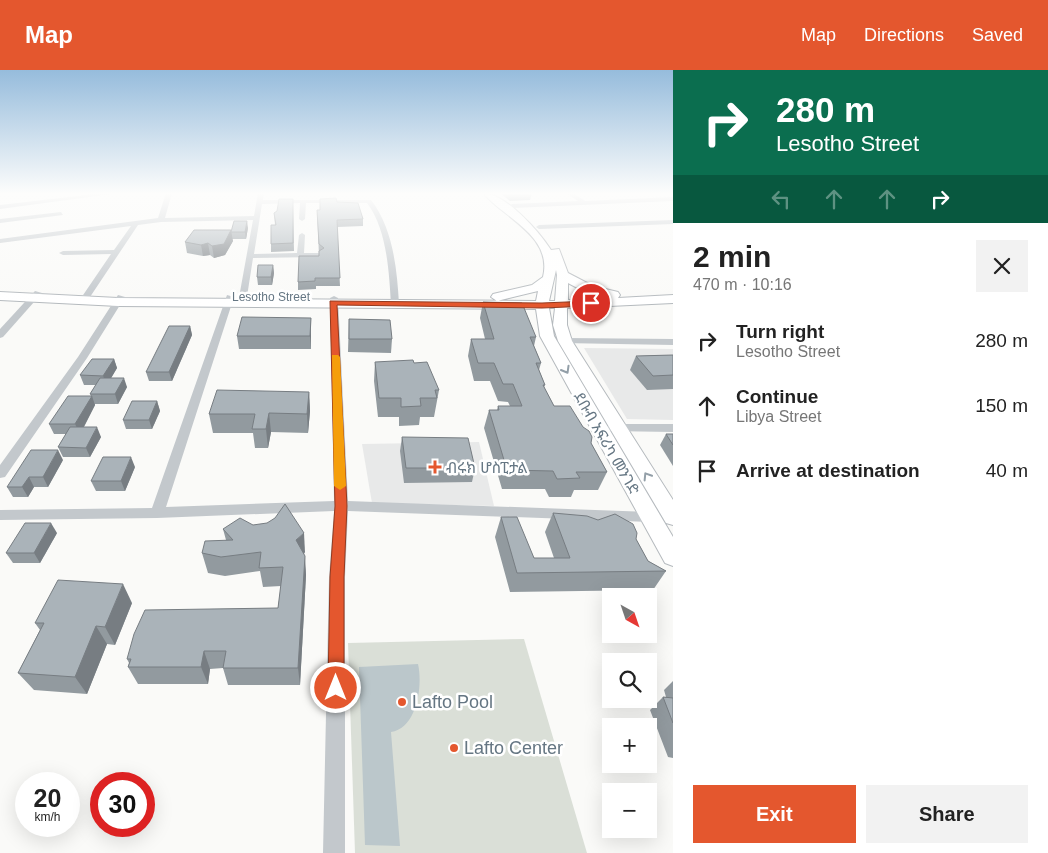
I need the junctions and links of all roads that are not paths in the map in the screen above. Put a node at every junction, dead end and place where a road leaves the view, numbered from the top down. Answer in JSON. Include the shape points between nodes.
{"nodes":[{"id":1,"x":87,"y":230,"type":"edge"},
{"id":2,"x":132,"y":230,"type":"edge"},
{"id":3,"x":254,"y":230,"type":"edge"},
{"id":4,"x":383,"y":230,"type":"edge"},
{"id":5,"x":532,"y":230,"type":"edge"},
{"id":6,"x":540,"y":230,"type":"edge"},
{"id":7,"x":302,"y":235,"type":"dead end"},
{"id":8,"x":0,"y":241,"type":"edge"},
{"id":9,"x":117,"y":252,"type":"junction"},
{"id":10,"x":63,"y":253,"type":"dead end"},
{"id":11,"x":300,"y":255,"type":"junction"},
{"id":12,"x":318,"y":255,"type":"edge"},
{"id":13,"x":251,"y":256,"type":"junction"},
{"id":14,"x":563,"y":275,"type":"junction"},
{"id":15,"x":547,"y":280,"type":"junction"},
{"id":16,"x":0,"y":290,"type":"edge"},
{"id":17,"x":673,"y":292,"type":"edge"},
{"id":18,"x":0,"y":296,"type":"edge"},
{"id":19,"x":35,"y":296,"type":"junction"},
{"id":20,"x":494,"y":297,"type":"junction"},
{"id":21,"x":85,"y":299,"type":"junction"},
{"id":22,"x":564,"y":299,"type":"junction"},
{"id":23,"x":613,"y":299,"type":"junction"},
{"id":24,"x":673,"y":299,"type":"edge"},
{"id":25,"x":120,"y":300,"type":"junction"},
{"id":26,"x":236,"y":300,"type":"junction"},
{"id":27,"x":333,"y":300,"type":"junction"},
{"id":28,"x":395,"y":301,"type":"junction"},
{"id":29,"x":543,"y":301,"type":"junction"},
{"id":30,"x":481,"y":304,"type":"junction"},
{"id":31,"x":565,"y":327,"type":"junction"},
{"id":32,"x":0,"y":335,"type":"edge"},
{"id":33,"x":673,"y":342,"type":"edge"},
{"id":34,"x":599,"y":427,"type":"junction"},
{"id":35,"x":617,"y":428,"type":"junction"},
{"id":36,"x":673,"y":428,"type":"edge"},
{"id":37,"x":0,"y":474,"type":"edge"},
{"id":38,"x":341,"y":506,"type":"junction"},
{"id":39,"x":157,"y":513,"type":"junction"},
{"id":40,"x":0,"y":515,"type":"edge"},
{"id":41,"x":650,"y":517,"type":"junction"},
{"id":42,"x":673,"y":517,"type":"edge"},
{"id":43,"x":673,"y":557,"type":"edge"},
{"id":44,"x":334,"y":853,"type":"edge"}],
"edges":[{"from":1,"to":8,"type":"street"},
{"from":2,"to":9,"type":"street"},
{"from":3,"to":13,"type":"street"},
{"from":4,"to":28,"type":"street"},
{"from":5,"to":15,"type":"main road","via":[[548,256],[550,269]]},
{"from":6,"to":14,"type":"main road","via":[[558,256]]},
{"from":7,"to":11,"type":"street"},
{"from":9,"to":10,"type":"street"},
{"from":9,"to":21,"type":"street"},
{"from":11,"to":12,"type":"street"},
{"from":11,"to":13,"type":"street"},
{"from":13,"to":26,"type":"street"},
{"from":14,"to":22,"type":"main road"},
{"from":14,"to":23,"type":"main road"},
{"from":15,"to":20,"type":"main road","via":[[536,288]]},
{"from":15,"to":29,"type":"main road"},
{"from":16,"to":19,"type":"main road","name":"Lesotho Street"},
{"from":17,"to":23,"type":"main road"},
{"from":18,"to":19,"type":"main road","name":"Lesotho Street"},
{"from":19,"to":21,"type":"main road","name":"Lesotho Street"},
{"from":19,"to":32,"type":"street"},
{"from":20,"to":28,"type":"main road","name":"Lesotho Street"},
{"from":20,"to":29,"type":"main road","name":"Lesotho Street"},
{"from":21,"to":25,"type":"main road","name":"Lesotho Street"},
{"from":22,"to":23,"type":"main road"},
{"from":22,"to":29,"type":"main road"},
{"from":22,"to":31,"type":"main road"},
{"from":23,"to":24,"type":"main road"},
{"from":23,"to":31,"type":"main road"},
{"from":25,"to":26,"type":"main road","name":"Lesotho Street"},
{"from":25,"to":37,"type":"street"},
{"from":26,"to":27,"type":"main road","name":"Lesotho Street"},
{"from":26,"to":39,"type":"street"},
{"from":27,"to":28,"type":"main road","name":"Lesotho Street"},
{"from":27,"to":38,"type":"street"},
{"from":28,"to":30,"type":"main road","name":"Lesotho Street"},
{"from":29,"to":30,"type":"main road","name":"Lesotho Street"},
{"from":29,"to":31,"type":"main road"},
{"from":30,"to":31,"type":"main road"},
{"from":31,"to":33,"type":"street"},
{"from":31,"to":34,"type":"main road","name":"ደቡብ አፍሪካ መንገድ","one_way":true,"via":[[547,336]]},
{"from":31,"to":35,"type":"main road","name":"ደቡብ አፍሪካ መንገድ"},
{"from":34,"to":35,"type":"street"},
{"from":34,"to":41,"type":"main road","name":"ደቡብ አፍሪካ መንገድ"},
{"from":35,"to":36,"type":"street"},
{"from":42,"to":35,"type":"main road","name":"ደቡብ አፍሪካ መንገድ","one_way":true},
{"from":38,"to":39,"type":"street"},
{"from":38,"to":41,"type":"street"},
{"from":38,"to":44,"type":"street","via":[[337,577]]},
{"from":39,"to":40,"type":"street"},
{"from":41,"to":43,"type":"main road","name":"ደቡብ አፍሪካ መንገድ"}]}
